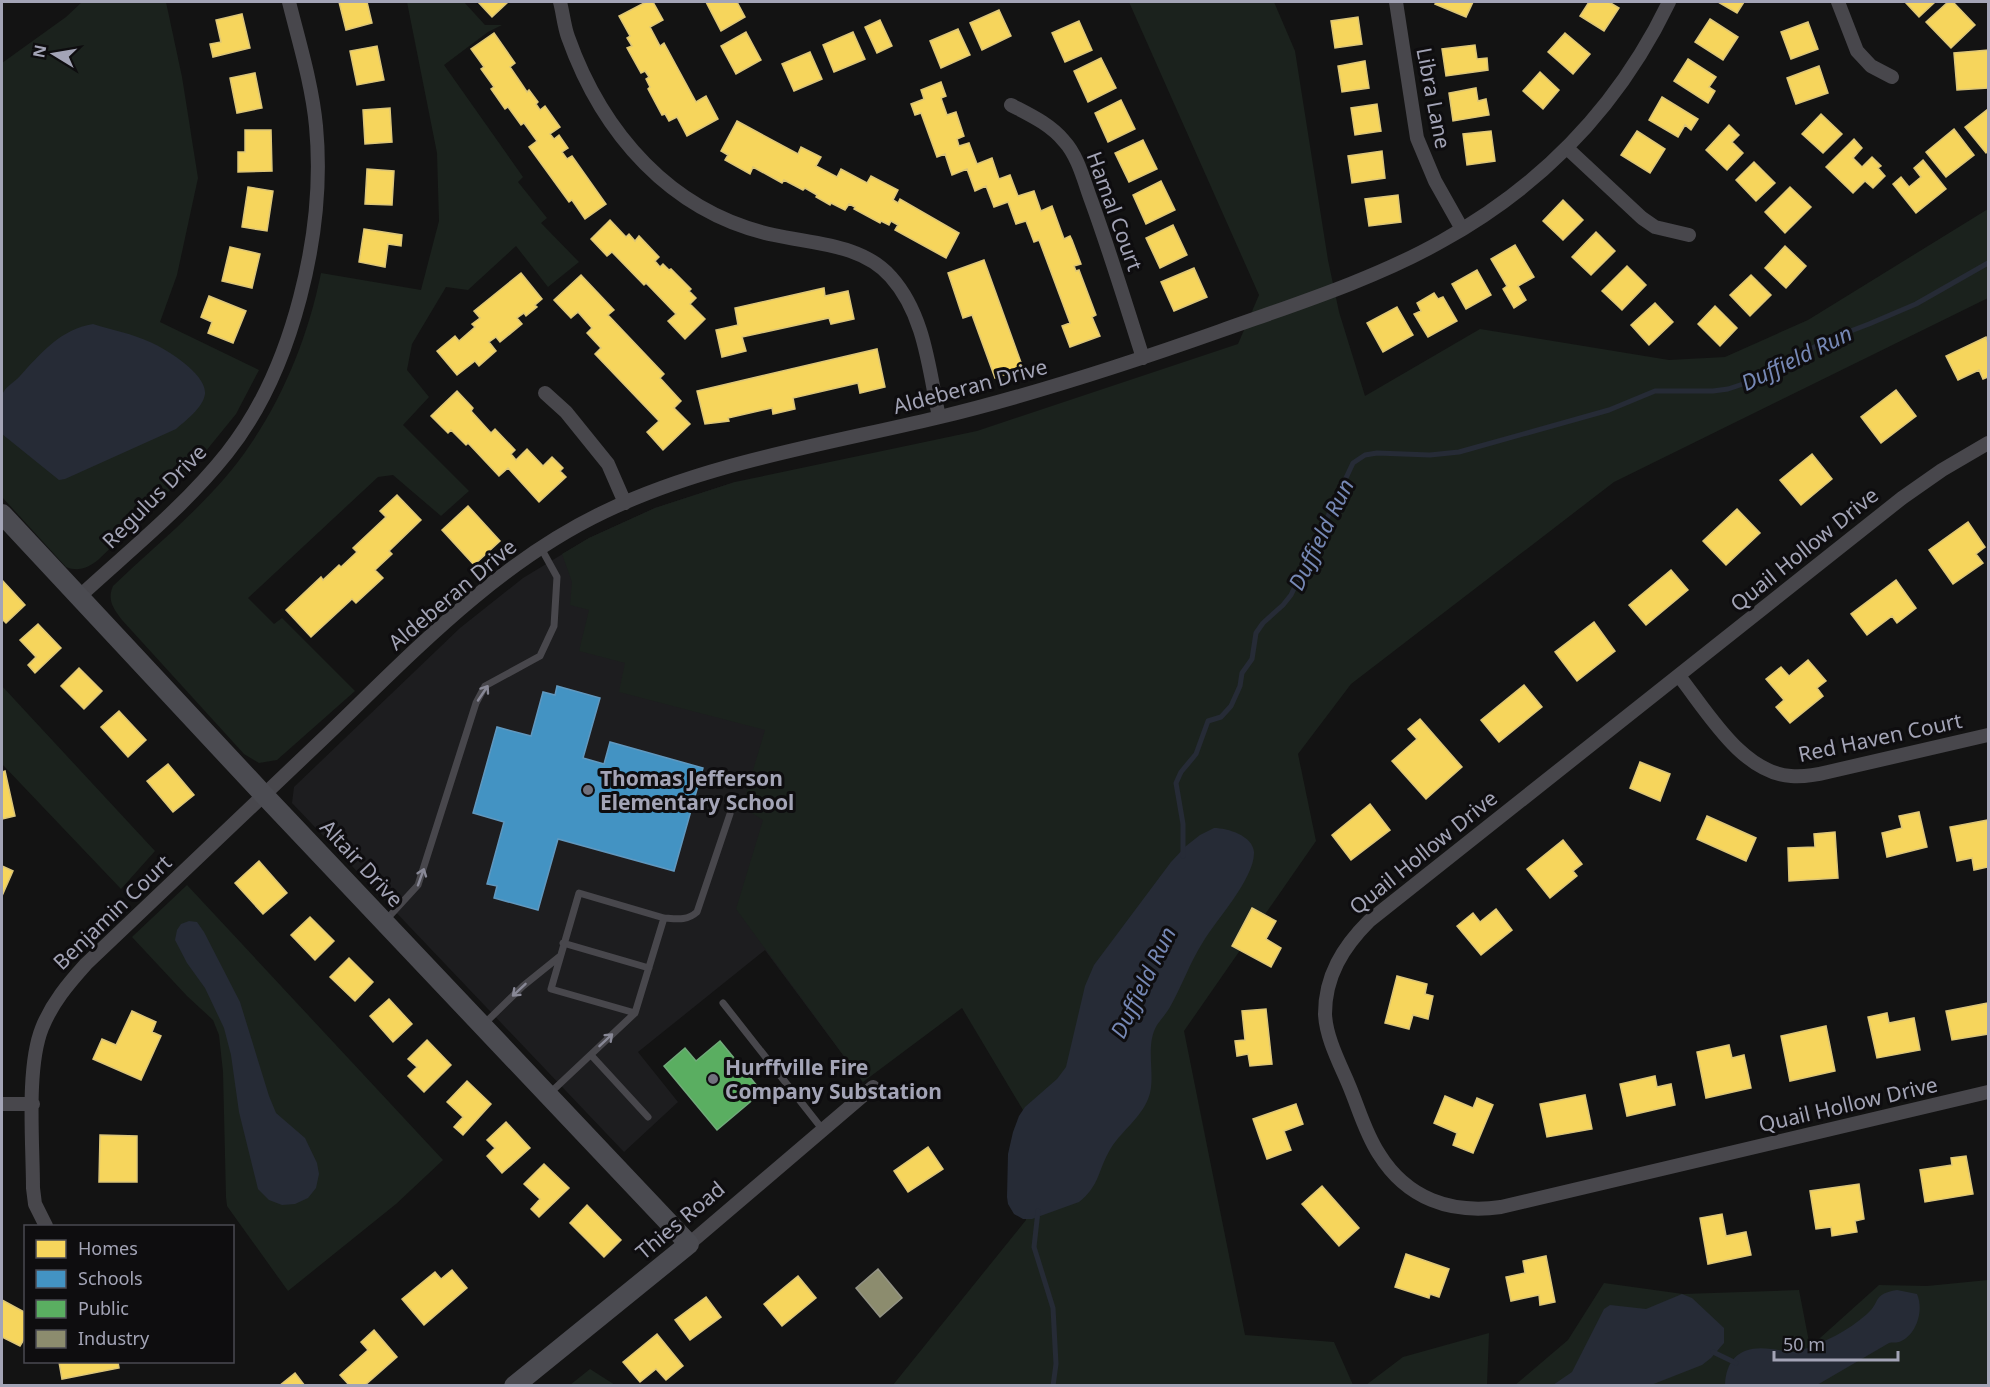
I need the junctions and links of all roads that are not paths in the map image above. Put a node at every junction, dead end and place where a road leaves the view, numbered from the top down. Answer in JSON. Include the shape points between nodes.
{"nodes":[{"id":1,"x":289,"y":2,"type":"edge"},
{"id":2,"x":560,"y":2,"type":"edge"},
{"id":3,"x":1396,"y":2,"type":"edge"},
{"id":4,"x":1669,"y":2,"type":"edge"},
{"id":5,"x":1838,"y":2,"type":"edge"},
{"id":6,"x":1892,"y":77,"type":"dead end"},
{"id":7,"x":1011,"y":105,"type":"dead end"},
{"id":8,"x":1568,"y":149,"type":"junction"},
{"id":9,"x":1462,"y":229,"type":"junction"},
{"id":10,"x":1689,"y":235,"type":"dead end"},
{"id":11,"x":1143,"y":358,"type":"junction"},
{"id":12,"x":545,"y":393,"type":"dead end"},
{"id":13,"x":939,"y":417,"type":"junction"},
{"id":14,"x":1989,"y":443,"type":"edge"},
{"id":15,"x":625,"y":502,"type":"junction"},
{"id":16,"x":2,"y":514,"type":"edge"},
{"id":17,"x":540,"y":547,"type":"junction"},
{"id":18,"x":80,"y":596,"type":"junction"},
{"id":19,"x":1679,"y":676,"type":"junction"},
{"id":20,"x":1989,"y":735,"type":"edge"},
{"id":21,"x":264,"y":795,"type":"junction"},
{"id":22,"x":730,"y":814,"type":"dead end"},
{"id":23,"x":664,"y":918,"type":"junction"},
{"id":24,"x":384,"y":922,"type":"junction"},
{"id":25,"x":563,"y":943,"type":"junction"},
{"id":26,"x":559,"y":957,"type":"junction"},
{"id":27,"x":649,"y":968,"type":"junction"},
{"id":28,"x":723,"y":1003,"type":"dead end"},
{"id":29,"x":635,"y":1013,"type":"junction"},
{"id":30,"x":482,"y":1025,"type":"junction"},
{"id":31,"x":591,"y":1055,"type":"junction"},
{"id":32,"x":873,"y":1087,"type":"dead end"},
{"id":33,"x":1989,"y":1092,"type":"edge"},
{"id":34,"x":549,"y":1095,"type":"junction"},
{"id":35,"x":2,"y":1104,"type":"edge"},
{"id":36,"x":33,"y":1104,"type":"junction"},
{"id":37,"x":648,"y":1117,"type":"dead end"},
{"id":38,"x":823,"y":1130,"type":"junction"},
{"id":39,"x":45,"y":1225,"type":"edge"},
{"id":40,"x":689,"y":1244,"type":"junction"},
{"id":41,"x":513,"y":1386,"type":"edge"}],
"edges":[{"from":1,"to":18,"type":"street","name":"Regulus Drive","via":[[311,96],[318,159],[311,247],[293,322],[258,404],[227,452],[190,496]]},
{"from":2,"to":13,"type":"street","via":[[575,54],[603,109],[626,144],[671,188],[730,223],[848,250],[890,276],[915,313]]},
{"from":3,"to":9,"type":"street","name":"Libra Lane","via":[[1417,138],[1434,181]]},
{"from":4,"to":8,"type":"street","name":"Aldeberan Drive","via":[[1635,63]]},
{"from":5,"to":6,"type":"street","via":[[1857,51],[1871,66]]},
{"from":7,"to":11,"type":"street","name":"Hamal Court","via":[[1054,131],[1074,156]]},
{"from":8,"to":9,"type":"street","name":"Aldeberan Drive","via":[[1492,211]]},
{"from":8,"to":10,"type":"street","via":[[1642,219]]},
{"from":9,"to":11,"type":"street","name":"Aldeberan Drive","via":[[1427,249],[1342,286]]},
{"from":11,"to":13,"type":"street","name":"Aldeberan Drive"},
{"from":12,"to":15,"type":"street","via":[[566,412],[608,464]]},
{"from":13,"to":15,"type":"street","name":"Aldeberan Drive","via":[[714,471]]},
{"from":14,"to":19,"type":"street","name":"Quail Hollow Drive","via":[[1921,483]]},
{"from":15,"to":17,"type":"street","name":"Aldeberan Drive"},
{"from":16,"to":18,"type":"street","name":"Altair Drive"},
{"from":17,"to":21,"type":"street","name":"Aldeberan Drive","via":[[452,615]]},
{"from":24,"to":17,"type":"lane","one_way":true,"via":[[418,885],[476,703],[485,686],[540,656],[554,626],[557,577]]},
{"from":18,"to":21,"type":"street","name":"Altair Drive"},
{"from":19,"to":20,"type":"street","name":"Red Haven Court","via":[[1744,754],[1757,765],[1790,776],[1828,772]]},
{"from":19,"to":33,"type":"street","name":"Quail Hollow Drive","via":[[1381,911],[1340,955],[1326,1000],[1328,1029],[1368,1133],[1389,1169],[1419,1194],[1457,1208],[1479,1210]]},
{"from":21,"to":24,"type":"street","name":"Altair Drive"},
{"from":21,"to":36,"type":"street","name":"Benjamin Court","via":[[63,989],[42,1029],[34,1068]]},
{"from":22,"to":23,"type":"lane","via":[[697,912],[680,920]]},
{"from":23,"to":25,"type":"lane","via":[[579,893]]},
{"from":23,"to":27,"type":"lane"},
{"from":24,"to":30,"type":"street","name":"Altair Drive"},
{"from":25,"to":26,"type":"lane"},
{"from":25,"to":27,"type":"lane"},
{"from":26,"to":29,"type":"lane","via":[[550,988]]},
{"from":26,"to":30,"type":"lane","one_way":true},
{"from":27,"to":29,"type":"lane"},
{"from":28,"to":38,"type":"lane"},
{"from":31,"to":29,"type":"lane","one_way":true},
{"from":30,"to":34,"type":"street","name":"Altair Drive"},
{"from":31,"to":34,"type":"lane"},
{"from":31,"to":37,"type":"lane"},
{"from":32,"to":38,"type":"street","name":"Thies Road"},
{"from":34,"to":40,"type":"street","name":"Altair Drive"},
{"from":35,"to":36,"type":"street"},
{"from":36,"to":39,"type":"street","name":"Benjamin Court","via":[[33,1188],[35,1204]]},
{"from":38,"to":40,"type":"street","name":"Thies Road"},
{"from":40,"to":41,"type":"street","name":"Thies Road"}]}
